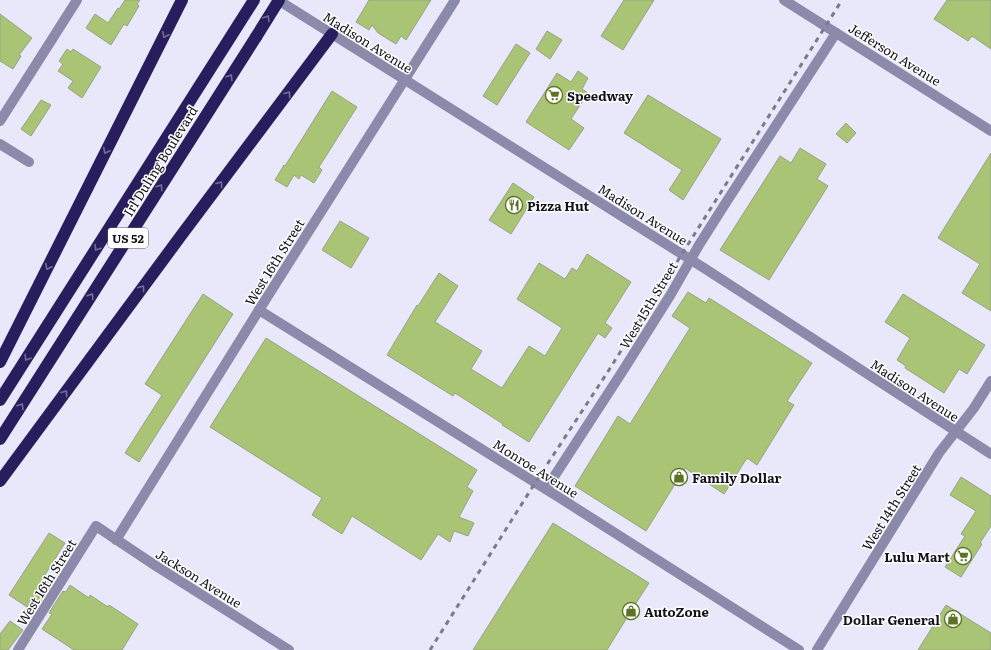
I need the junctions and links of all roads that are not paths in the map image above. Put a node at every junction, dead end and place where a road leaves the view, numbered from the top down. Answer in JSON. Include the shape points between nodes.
{"nodes":[{"id":1,"x":78,"y":0,"type":"edge"},
{"id":2,"x":182,"y":0,"type":"edge"},
{"id":3,"x":254,"y":0,"type":"edge"},
{"id":4,"x":279,"y":0,"type":"edge"},
{"id":5,"x":456,"y":0,"type":"edge"},
{"id":6,"x":784,"y":0,"type":"edge"},
{"id":7,"x":836,"y":33,"type":"junction"},
{"id":8,"x":332,"y":34,"type":"junction"},
{"id":9,"x":405,"y":80,"type":"junction"},
{"id":10,"x":0,"y":121,"type":"edge"},
{"id":11,"x":991,"y":131,"type":"edge"},
{"id":12,"x":0,"y":144,"type":"edge"},
{"id":13,"x":29,"y":162,"type":"dead end"},
{"id":14,"x":691,"y":260,"type":"junction"},
{"id":15,"x":259,"y":310,"type":"junction"},
{"id":16,"x":0,"y":362,"type":"edge"},
{"id":17,"x":991,"y":381,"type":"edge"},
{"id":18,"x":0,"y":400,"type":"edge"},
{"id":19,"x":955,"y":431,"type":"junction"},
{"id":20,"x":0,"y":439,"type":"edge"},
{"id":21,"x":991,"y":454,"type":"edge"},
{"id":22,"x":0,"y":481,"type":"edge"},
{"id":23,"x":546,"y":490,"type":"junction"},
{"id":24,"x":96,"y":526,"type":"joint"},
{"id":25,"x":116,"y":540,"type":"junction"},
{"id":26,"x":18,"y":650,"type":"edge"},
{"id":27,"x":289,"y":650,"type":"edge"},
{"id":28,"x":799,"y":650,"type":"edge"},
{"id":29,"x":817,"y":650,"type":"edge"}],
"edges":[{"from":1,"to":10,"type":"street"},
{"from":2,"to":16,"type":"highway","one_way":true},
{"from":3,"to":18,"type":"highway","name":"Irl Duling Boulevard","number":"US 52","one_way":true},
{"from":4,"to":8,"type":"street","name":"Madison Avenue"},
{"from":20,"to":4,"type":"highway","name":"Irl Duling Boulevard","number":"US 52","one_way":true,"bridge":true},
{"from":5,"to":9,"type":"street","name":"West 16th Street"},
{"from":6,"to":7,"type":"street","name":"Jefferson Avenue"},
{"from":7,"to":11,"type":"street","name":"Jefferson Avenue"},
{"from":7,"to":14,"type":"street","name":"West 15th Street"},
{"from":8,"to":9,"type":"street","name":"Madison Avenue"},
{"from":22,"to":8,"type":"highway","one_way":true},
{"from":9,"to":14,"type":"street","name":"Madison Avenue"},
{"from":9,"to":15,"type":"street","name":"West 16th Street"},
{"from":12,"to":13,"type":"street"},
{"from":14,"to":19,"type":"street","name":"Madison Avenue"},
{"from":14,"to":23,"type":"street","name":"West 15th Street"},
{"from":15,"to":23,"type":"street","name":"Monroe Avenue"},
{"from":15,"to":25,"type":"street","name":"West 16th Street"},
{"from":17,"to":19,"type":"street","name":"West 14th Street"},
{"from":19,"to":21,"type":"street","name":"Madison Avenue"},
{"from":19,"to":29,"type":"street","name":"West 14th Street"},
{"from":23,"to":28,"type":"street","name":"Monroe Avenue"},
{"from":24,"to":25,"type":"street","name":"Jackson Avenue"},
{"from":24,"to":26,"type":"street","name":"West 16th Street"},
{"from":25,"to":27,"type":"street","name":"Jackson Avenue"}]}
